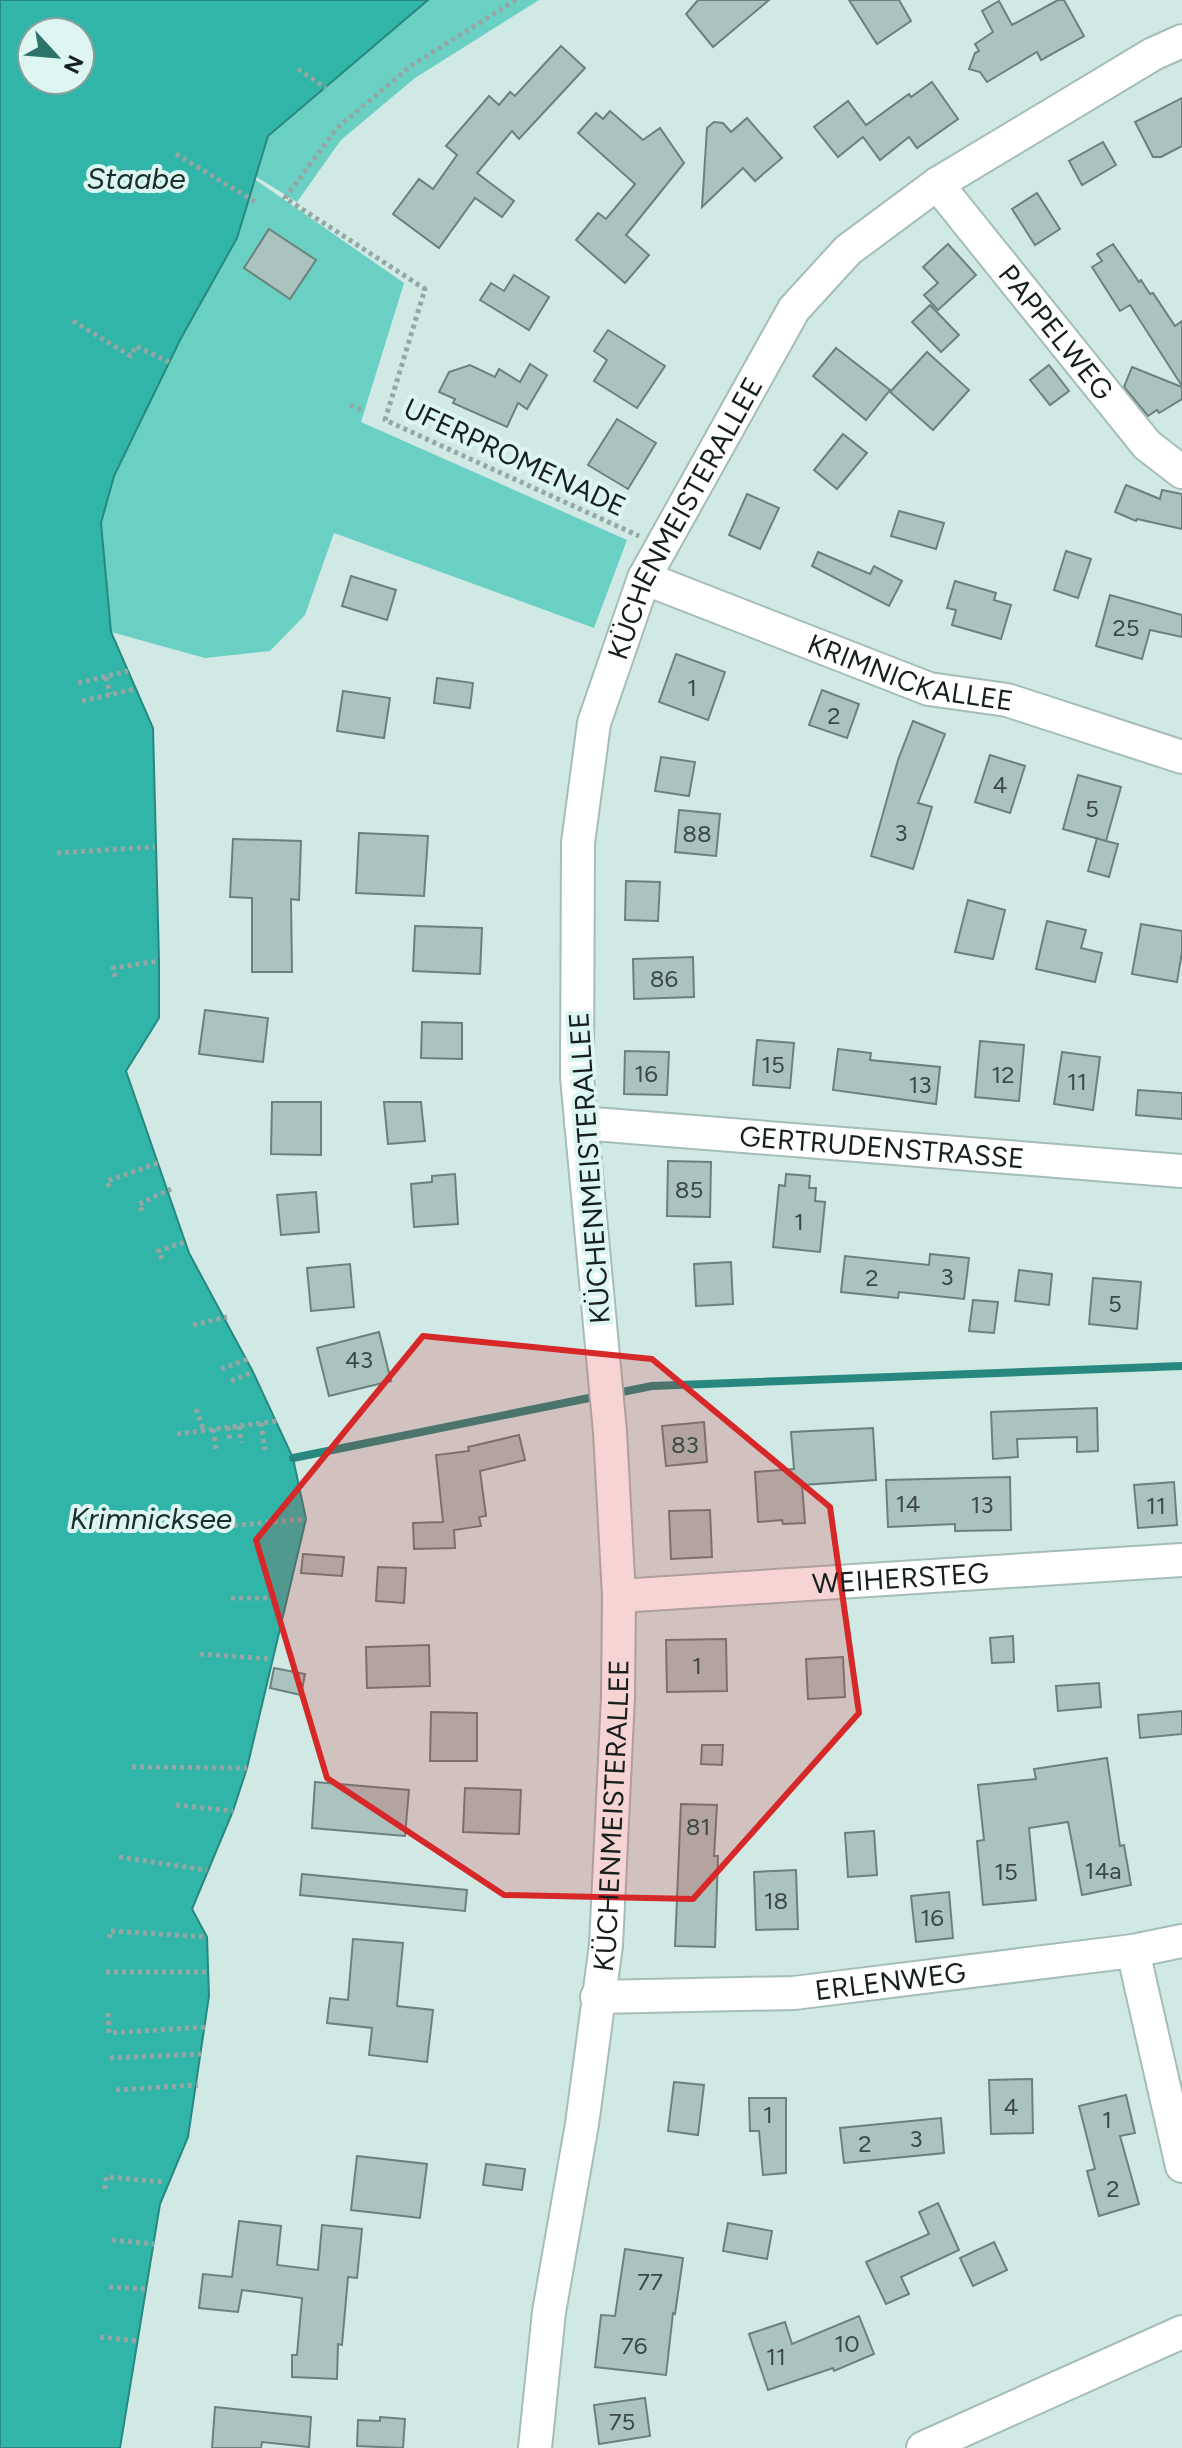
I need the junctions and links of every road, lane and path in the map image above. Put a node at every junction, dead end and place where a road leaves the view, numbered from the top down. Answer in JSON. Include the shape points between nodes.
{"nodes":[{"id":1,"x":516,"y":0,"type":"edge"},
{"id":2,"x":1182,"y":41,"type":"edge"},
{"id":3,"x":298,"y":69,"type":"dead end"},
{"id":4,"x":326,"y":88,"type":"dead end"},
{"id":5,"x":176,"y":154,"type":"dead end"},
{"id":6,"x":937,"y":184,"type":"junction"},
{"id":7,"x":257,"y":203,"type":"dead end"},
{"id":8,"x":73,"y":321,"type":"dead end"},
{"id":9,"x":169,"y":362,"type":"dead end"},
{"id":10,"x":350,"y":405,"type":"dead end"},
{"id":11,"x":364,"y":411,"type":"dead end"},
{"id":12,"x":1182,"y":472,"type":"edge"},
{"id":13,"x":661,"y":546,"type":"junction"},
{"id":14,"x":644,"y":578,"type":"junction"},
{"id":15,"x":128,"y":671,"type":"dead end"},
{"id":16,"x":106,"y":677,"type":"junction"},
{"id":17,"x":78,"y":683,"type":"dead end"},
{"id":18,"x":135,"y":689,"type":"dead end"},
{"id":19,"x":110,"y":694,"type":"junction"},
{"id":20,"x":82,"y":701,"type":"dead end"},
{"id":21,"x":1182,"y":757,"type":"edge"},
{"id":22,"x":155,"y":847,"type":"dead end"},
{"id":23,"x":57,"y":853,"type":"dead end"},
{"id":24,"x":159,"y":961,"type":"dead end"},
{"id":25,"x":115,"y":977,"type":"dead end"},
{"id":26,"x":581,"y":1123,"type":"junction"},
{"id":27,"x":161,"y":1162,"type":"dead end"},
{"id":28,"x":1182,"y":1171,"type":"edge"},
{"id":29,"x":109,"y":1187,"type":"dead end"},
{"id":30,"x":171,"y":1189,"type":"dead end"},
{"id":31,"x":142,"y":1211,"type":"dead end"},
{"id":32,"x":185,"y":1242,"type":"dead end"},
{"id":33,"x":162,"y":1259,"type":"dead end"},
{"id":34,"x":227,"y":1317,"type":"dead end"},
{"id":35,"x":193,"y":1325,"type":"dead end"},
{"id":36,"x":251,"y":1358,"type":"dead end"},
{"id":37,"x":221,"y":1369,"type":"dead end"},
{"id":38,"x":253,"y":1372,"type":"dead end"},
{"id":39,"x":231,"y":1381,"type":"dead end"},
{"id":40,"x":196,"y":1409,"type":"dead end"},
{"id":41,"x":277,"y":1421,"type":"dead end"},
{"id":42,"x":261,"y":1423,"type":"junction"},
{"id":43,"x":239,"y":1426,"type":"junction"},
{"id":44,"x":228,"y":1427,"type":"junction"},
{"id":45,"x":213,"y":1429,"type":"junction"},
{"id":46,"x":204,"y":1431,"type":"junction"},
{"id":47,"x":177,"y":1434,"type":"dead end"},
{"id":48,"x":230,"y":1441,"type":"dead end"},
{"id":49,"x":241,"y":1443,"type":"dead end"},
{"id":50,"x":216,"y":1449,"type":"dead end"},
{"id":51,"x":265,"y":1450,"type":"dead end"},
{"id":52,"x":306,"y":1519,"type":"dead end"},
{"id":53,"x":194,"y":1529,"type":"dead end"},
{"id":54,"x":1182,"y":1560,"type":"edge"},
{"id":55,"x":619,"y":1596,"type":"junction"},
{"id":56,"x":231,"y":1598,"type":"dead end"},
{"id":57,"x":267,"y":1598,"type":"dead end"},
{"id":58,"x":200,"y":1654,"type":"dead end"},
{"id":59,"x":272,"y":1659,"type":"dead end"},
{"id":60,"x":132,"y":1767,"type":"dead end"},
{"id":61,"x":247,"y":1768,"type":"dead end"},
{"id":62,"x":176,"y":1805,"type":"dead end"},
{"id":63,"x":233,"y":1811,"type":"dead end"},
{"id":64,"x":119,"y":1857,"type":"dead end"},
{"id":65,"x":207,"y":1870,"type":"dead end"},
{"id":66,"x":207,"y":1937,"type":"dead end"},
{"id":67,"x":110,"y":1938,"type":"dead end"},
{"id":68,"x":1182,"y":1941,"type":"edge"},
{"id":69,"x":1133,"y":1951,"type":"junction"},
{"id":70,"x":106,"y":1972,"type":"dead end"},
{"id":71,"x":209,"y":1972,"type":"dead end"},
{"id":72,"x":597,"y":1997,"type":"junction"},
{"id":73,"x":108,"y":2013,"type":"dead end"},
{"id":74,"x":207,"y":2027,"type":"dead end"},
{"id":75,"x":201,"y":2054,"type":"dead end"},
{"id":76,"x":110,"y":2058,"type":"dead end"},
{"id":77,"x":198,"y":2085,"type":"dead end"},
{"id":78,"x":116,"y":2090,"type":"dead end"},
{"id":79,"x":1182,"y":2166,"type":"edge"},
{"id":80,"x":166,"y":2182,"type":"dead end"},
{"id":81,"x":105,"y":2189,"type":"dead end"},
{"id":82,"x":112,"y":2240,"type":"dead end"},
{"id":83,"x":154,"y":2244,"type":"dead end"},
{"id":84,"x":109,"y":2287,"type":"dead end"},
{"id":85,"x":146,"y":2289,"type":"dead end"},
{"id":86,"x":1182,"y":2332,"type":"edge"},
{"id":87,"x":100,"y":2337,"type":"dead end"},
{"id":88,"x":138,"y":2341,"type":"dead end"},
{"id":89,"x":535,"y":2448,"type":"edge"},
{"id":90,"x":923,"y":2448,"type":"edge"}],
"edges":[{"from":1,"to":13,"type":"path","name":"UFERPROMENADE","via":[[412,65],[337,128],[285,198],[425,289],[382,419]]},
{"from":2,"to":6,"type":"street","name":"KÜCHENMEISTERALLEE"},
{"from":3,"to":4,"type":"path"},
{"from":5,"to":7,"type":"path"},
{"from":6,"to":12,"type":"street","name":"PAPPELWEG","via":[[1147,445]]},
{"from":6,"to":13,"type":"street","name":"KÜCHENMEISTERALLEE","via":[[848,250],[794,309]]},
{"from":8,"to":9,"type":"path","via":[[131,356],[136,346]]},
{"from":10,"to":11,"type":"path"},
{"from":13,"to":14,"type":"street","name":"KÜCHENMEISTERALLEE"},
{"from":14,"to":21,"type":"street","name":"KRIMNICKALLEE","via":[[929,689],[1007,700]]},
{"from":14,"to":26,"type":"street","name":"KÜCHENMEISTERALLEE","via":[[594,723],[578,843]]},
{"from":15,"to":16,"type":"path"},
{"from":16,"to":17,"type":"path"},
{"from":16,"to":19,"type":"path"},
{"from":18,"to":19,"type":"path"},
{"from":19,"to":20,"type":"path"},
{"from":22,"to":23,"type":"path"},
{"from":24,"to":25,"type":"path","via":[[113,968]]},
{"from":26,"to":28,"type":"street","name":"GERTRUDENSTRASSE"},
{"from":26,"to":55,"type":"street","name":"KÜCHENMEISTERALLEE","via":[[610,1432]]},
{"from":27,"to":29,"type":"path","via":[[107,1181]]},
{"from":30,"to":31,"type":"path","via":[[139,1204]]},
{"from":32,"to":33,"type":"path","via":[[158,1251]]},
{"from":34,"to":35,"type":"path"},
{"from":36,"to":37,"type":"path"},
{"from":38,"to":39,"type":"path"},
{"from":40,"to":46,"type":"path"},
{"from":41,"to":42,"type":"path"},
{"from":42,"to":43,"type":"path"},
{"from":42,"to":51,"type":"path"},
{"from":43,"to":44,"type":"path"},
{"from":43,"to":49,"type":"path"},
{"from":44,"to":45,"type":"path"},
{"from":44,"to":48,"type":"path"},
{"from":45,"to":46,"type":"path"},
{"from":45,"to":50,"type":"path"},
{"from":46,"to":47,"type":"path"},
{"from":52,"to":53,"type":"path"},
{"from":54,"to":55,"type":"street","name":"WEIHERSTEG"},
{"from":55,"to":72,"type":"street","name":"KÜCHENMEISTERALLEE","via":[[615,1798],[606,1945]]},
{"from":56,"to":57,"type":"path"},
{"from":58,"to":59,"type":"path"},
{"from":60,"to":61,"type":"path"},
{"from":62,"to":63,"type":"path"},
{"from":64,"to":65,"type":"path"},
{"from":66,"to":67,"type":"path","via":[[110,1931]]},
{"from":68,"to":69,"type":"street","name":"ERLENWEG"},
{"from":69,"to":72,"type":"street","name":"ERLENWEG","via":[[794,1993]]},
{"from":69,"to":79,"type":"street"},
{"from":70,"to":71,"type":"path"},
{"from":72,"to":89,"type":"street","name":"KÜCHENMEISTERALLEE","via":[[582,2124],[549,2312]]},
{"from":73,"to":74,"type":"path","via":[[109,2033]]},
{"from":75,"to":76,"type":"path"},
{"from":77,"to":78,"type":"path"},
{"from":80,"to":81,"type":"path","via":[[106,2177]]},
{"from":82,"to":83,"type":"path"},
{"from":84,"to":85,"type":"path"},
{"from":86,"to":90,"type":"street"},
{"from":87,"to":88,"type":"path"}]}
